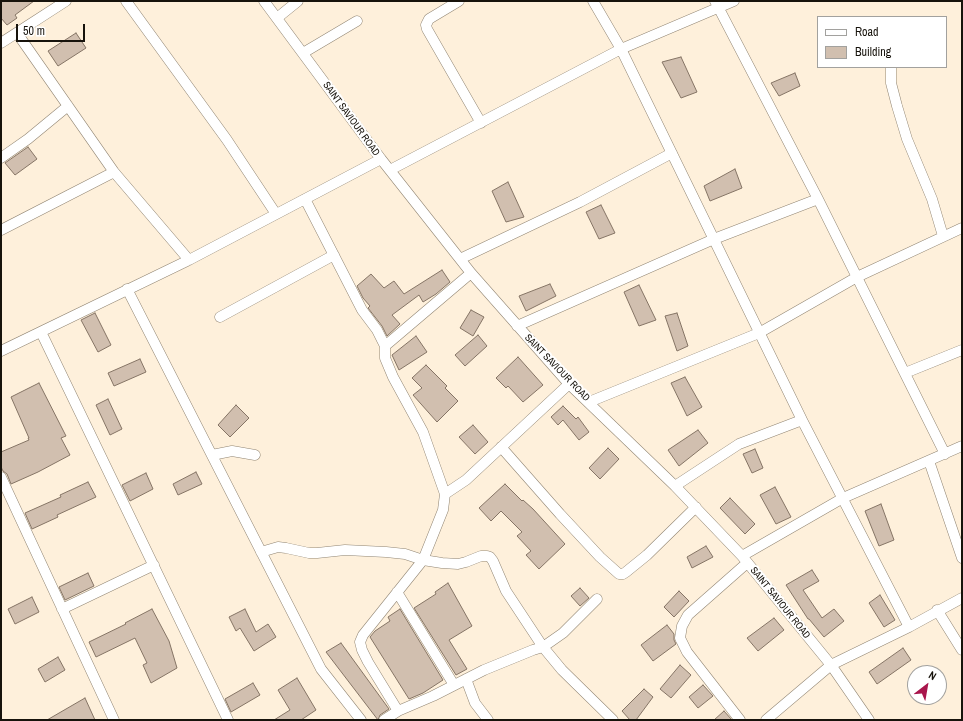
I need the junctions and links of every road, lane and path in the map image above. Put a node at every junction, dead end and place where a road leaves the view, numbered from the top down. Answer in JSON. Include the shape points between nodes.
{"nodes":[{"id":1,"x":66,"y":1,"type":"edge"},
{"id":2,"x":126,"y":1,"type":"edge"},
{"id":3,"x":264,"y":1,"type":"edge"},
{"id":4,"x":298,"y":1,"type":"edge"},
{"id":5,"x":459,"y":1,"type":"edge"},
{"id":6,"x":593,"y":1,"type":"edge"},
{"id":7,"x":734,"y":1,"type":"edge"},
{"id":8,"x":717,"y":4,"type":"edge"},
{"id":9,"x":277,"y":18,"type":"junction"},
{"id":10,"x":357,"y":21,"type":"dead end"},
{"id":11,"x":17,"y":33,"type":"junction"},
{"id":12,"x":1,"y":43,"type":"edge"},
{"id":13,"x":621,"y":49,"type":"junction"},
{"id":14,"x":303,"y":54,"type":"junction"},
{"id":15,"x":891,"y":68,"type":"edge"},
{"id":16,"x":68,"y":106,"type":"junction"},
{"id":17,"x":481,"y":123,"type":"junction"},
{"id":18,"x":672,"y":153,"type":"junction"},
{"id":19,"x":1,"y":158,"type":"edge"},
{"id":20,"x":381,"y":159,"type":"junction"},
{"id":21,"x":390,"y":170,"type":"junction"},
{"id":22,"x":114,"y":172,"type":"junction"},
{"id":23,"x":305,"y":199,"type":"junction"},
{"id":24,"x":818,"y":199,"type":"junction"},
{"id":25,"x":276,"y":214,"type":"junction"},
{"id":26,"x":962,"y":228,"type":"edge"},
{"id":27,"x":1,"y":230,"type":"edge"},
{"id":28,"x":944,"y":236,"type":"junction"},
{"id":29,"x":714,"y":239,"type":"junction"},
{"id":30,"x":334,"y":255,"type":"junction"},
{"id":31,"x":460,"y":259,"type":"junction"},
{"id":32,"x":189,"y":260,"type":"junction"},
{"id":33,"x":471,"y":273,"type":"junction"},
{"id":34,"x":857,"y":277,"type":"junction"},
{"id":35,"x":127,"y":289,"type":"junction"},
{"id":36,"x":220,"y":317,"type":"dead end"},
{"id":37,"x":517,"y":326,"type":"junction"},
{"id":38,"x":41,"y":332,"type":"junction"},
{"id":39,"x":759,"y":332,"type":"junction"},
{"id":40,"x":384,"y":346,"type":"junction"},
{"id":41,"x":962,"y":350,"type":"edge"},
{"id":42,"x":1,"y":351,"type":"edge"},
{"id":43,"x":905,"y":373,"type":"junction"},
{"id":44,"x":569,"y":384,"type":"junction"},
{"id":45,"x":589,"y":402,"type":"junction"},
{"id":46,"x":802,"y":420,"type":"junction"},
{"id":47,"x":962,"y":446,"type":"edge"},
{"id":48,"x":501,"y":447,"type":"junction"},
{"id":49,"x":946,"y":454,"type":"junction"},
{"id":50,"x":212,"y":455,"type":"junction"},
{"id":51,"x":255,"y":455,"type":"dead end"},
{"id":52,"x":930,"y":461,"type":"junction"},
{"id":53,"x":1,"y":477,"type":"edge"},
{"id":54,"x":675,"y":486,"type":"junction"},
{"id":55,"x":446,"y":494,"type":"junction"},
{"id":56,"x":842,"y":498,"type":"junction"},
{"id":57,"x":696,"y":507,"type":"junction"},
{"id":58,"x":261,"y":552,"type":"junction"},
{"id":59,"x":962,"y":558,"type":"edge"},
{"id":60,"x":423,"y":560,"type":"junction"},
{"id":61,"x":745,"y":560,"type":"junction"},
{"id":62,"x":154,"y":565,"type":"junction"},
{"id":63,"x":397,"y":592,"type":"junction"},
{"id":64,"x":962,"y":598,"type":"edge"},
{"id":65,"x":597,"y":599,"type":"dead end"},
{"id":66,"x":62,"y":608,"type":"junction"},
{"id":67,"x":937,"y":610,"type":"junction"},
{"id":68,"x":909,"y":627,"type":"junction"},
{"id":69,"x":543,"y":647,"type":"junction"},
{"id":70,"x":962,"y":650,"type":"edge"},
{"id":71,"x":831,"y":665,"type":"junction"},
{"id":72,"x":466,"y":679,"type":"junction"},
{"id":73,"x":454,"y":685,"type":"junction"},
{"id":74,"x":398,"y":711,"type":"junction"},
{"id":75,"x":114,"y":720,"type":"edge"},
{"id":76,"x":228,"y":720,"type":"edge"},
{"id":77,"x":361,"y":720,"type":"edge"},
{"id":78,"x":384,"y":720,"type":"edge"},
{"id":79,"x":488,"y":720,"type":"edge"},
{"id":80,"x":613,"y":720,"type":"edge"},
{"id":81,"x":740,"y":720,"type":"edge"},
{"id":82,"x":766,"y":720,"type":"edge"},
{"id":83,"x":869,"y":720,"type":"edge"}],
"edges":[{"from":1,"to":11,"type":"street"},
{"from":2,"to":25,"type":"street","via":[[227,140]]},
{"from":3,"to":9,"type":"street","name":"SAINT SAVIOUR ROAD"},
{"from":4,"to":9,"type":"street"},
{"from":5,"to":17,"type":"street","via":[[429,19],[426,25],[430,37]]},
{"from":6,"to":13,"type":"street"},
{"from":7,"to":8,"type":"street"},
{"from":8,"to":13,"type":"street"},
{"from":8,"to":24,"type":"street"},
{"from":9,"to":14,"type":"street","name":"SAINT SAVIOUR ROAD"},
{"from":10,"to":14,"type":"street"},
{"from":11,"to":12,"type":"street"},
{"from":11,"to":16,"type":"street"},
{"from":13,"to":17,"type":"street"},
{"from":13,"to":18,"type":"street"},
{"from":14,"to":20,"type":"street","name":"SAINT SAVIOUR ROAD"},
{"from":15,"to":28,"type":"street","via":[[891,83],[907,139]]},
{"from":16,"to":19,"type":"street"},
{"from":16,"to":22,"type":"street"},
{"from":17,"to":21,"type":"street"},
{"from":18,"to":29,"type":"street"},
{"from":18,"to":31,"type":"street","via":[[580,202]]},
{"from":20,"to":21,"type":"street","name":"SAINT SAVIOUR ROAD"},
{"from":20,"to":23,"type":"street"},
{"from":21,"to":31,"type":"street","name":"SAINT SAVIOUR ROAD"},
{"from":22,"to":27,"type":"street"},
{"from":22,"to":32,"type":"street"},
{"from":23,"to":25,"type":"street"},
{"from":23,"to":30,"type":"street"},
{"from":24,"to":29,"type":"street"},
{"from":24,"to":34,"type":"street"},
{"from":25,"to":32,"type":"street"},
{"from":26,"to":28,"type":"street"},
{"from":28,"to":34,"type":"street"},
{"from":29,"to":37,"type":"street"},
{"from":29,"to":39,"type":"street"},
{"from":30,"to":36,"type":"street"},
{"from":30,"to":40,"type":"street"},
{"from":31,"to":33,"type":"street","name":"SAINT SAVIOUR ROAD"},
{"from":32,"to":35,"type":"street"},
{"from":33,"to":37,"type":"street","name":"SAINT SAVIOUR ROAD"},
{"from":33,"to":40,"type":"street"},
{"from":34,"to":39,"type":"street"},
{"from":34,"to":43,"type":"street"},
{"from":35,"to":38,"type":"street"},
{"from":35,"to":50,"type":"street"},
{"from":37,"to":44,"type":"street","name":"SAINT SAVIOUR ROAD"},
{"from":38,"to":42,"type":"street"},
{"from":38,"to":62,"type":"street"},
{"from":39,"to":45,"type":"street"},
{"from":39,"to":46,"type":"street"},
{"from":40,"to":55,"type":"street","via":[[385,358],[423,432]]},
{"from":41,"to":43,"type":"street"},
{"from":43,"to":49,"type":"street"},
{"from":44,"to":45,"type":"street","name":"SAINT SAVIOUR ROAD"},
{"from":44,"to":48,"type":"street"},
{"from":45,"to":54,"type":"street","name":"SAINT SAVIOUR ROAD"},
{"from":46,"to":54,"type":"street","via":[[739,444]]},
{"from":46,"to":56,"type":"street"},
{"from":47,"to":49,"type":"street"},
{"from":48,"to":55,"type":"street","via":[[466,480]]},
{"from":48,"to":57,"type":"street","via":[[560,514],[619,574],[626,572],[647,555]]},
{"from":49,"to":52,"type":"street"},
{"from":50,"to":51,"type":"street","via":[[232,451]]},
{"from":50,"to":58,"type":"street"},
{"from":52,"to":56,"type":"street"},
{"from":52,"to":59,"type":"street"},
{"from":53,"to":66,"type":"street"},
{"from":54,"to":57,"type":"street","name":"SAINT SAVIOUR ROAD"},
{"from":55,"to":60,"type":"street","via":[[443,510]]},
{"from":56,"to":61,"type":"street"},
{"from":56,"to":68,"type":"street"},
{"from":57,"to":61,"type":"street","name":"SAINT SAVIOUR ROAD"},
{"from":58,"to":60,"type":"street","via":[[278,548],[317,553],[345,550],[386,552]]},
{"from":58,"to":77,"type":"street","via":[[321,669]]},
{"from":60,"to":63,"type":"street"},
{"from":60,"to":69,"type":"street","via":[[458,564],[480,556],[490,557],[506,591]]},
{"from":61,"to":71,"type":"street","name":"SAINT SAVIOUR ROAD"},
{"from":61,"to":81,"type":"street","via":[[688,615],[682,626],[680,638],[687,652]]},
{"from":62,"to":66,"type":"street"},
{"from":62,"to":76,"type":"street"},
{"from":63,"to":73,"type":"street"},
{"from":63,"to":74,"type":"street","via":[[360,642],[368,662]]},
{"from":64,"to":67,"type":"street"},
{"from":65,"to":69,"type":"street","via":[[563,633]]},
{"from":66,"to":75,"type":"street"},
{"from":67,"to":68,"type":"street"},
{"from":67,"to":70,"type":"street"},
{"from":68,"to":71,"type":"street"},
{"from":69,"to":72,"type":"street"},
{"from":69,"to":80,"type":"street","via":[[562,670]]},
{"from":71,"to":82,"type":"street"},
{"from":71,"to":83,"type":"street","name":"SAINT SAVIOUR ROAD"},
{"from":72,"to":73,"type":"street"},
{"from":72,"to":79,"type":"street","via":[[475,703]]},
{"from":73,"to":74,"type":"street"},
{"from":74,"to":78,"type":"street"}]}
